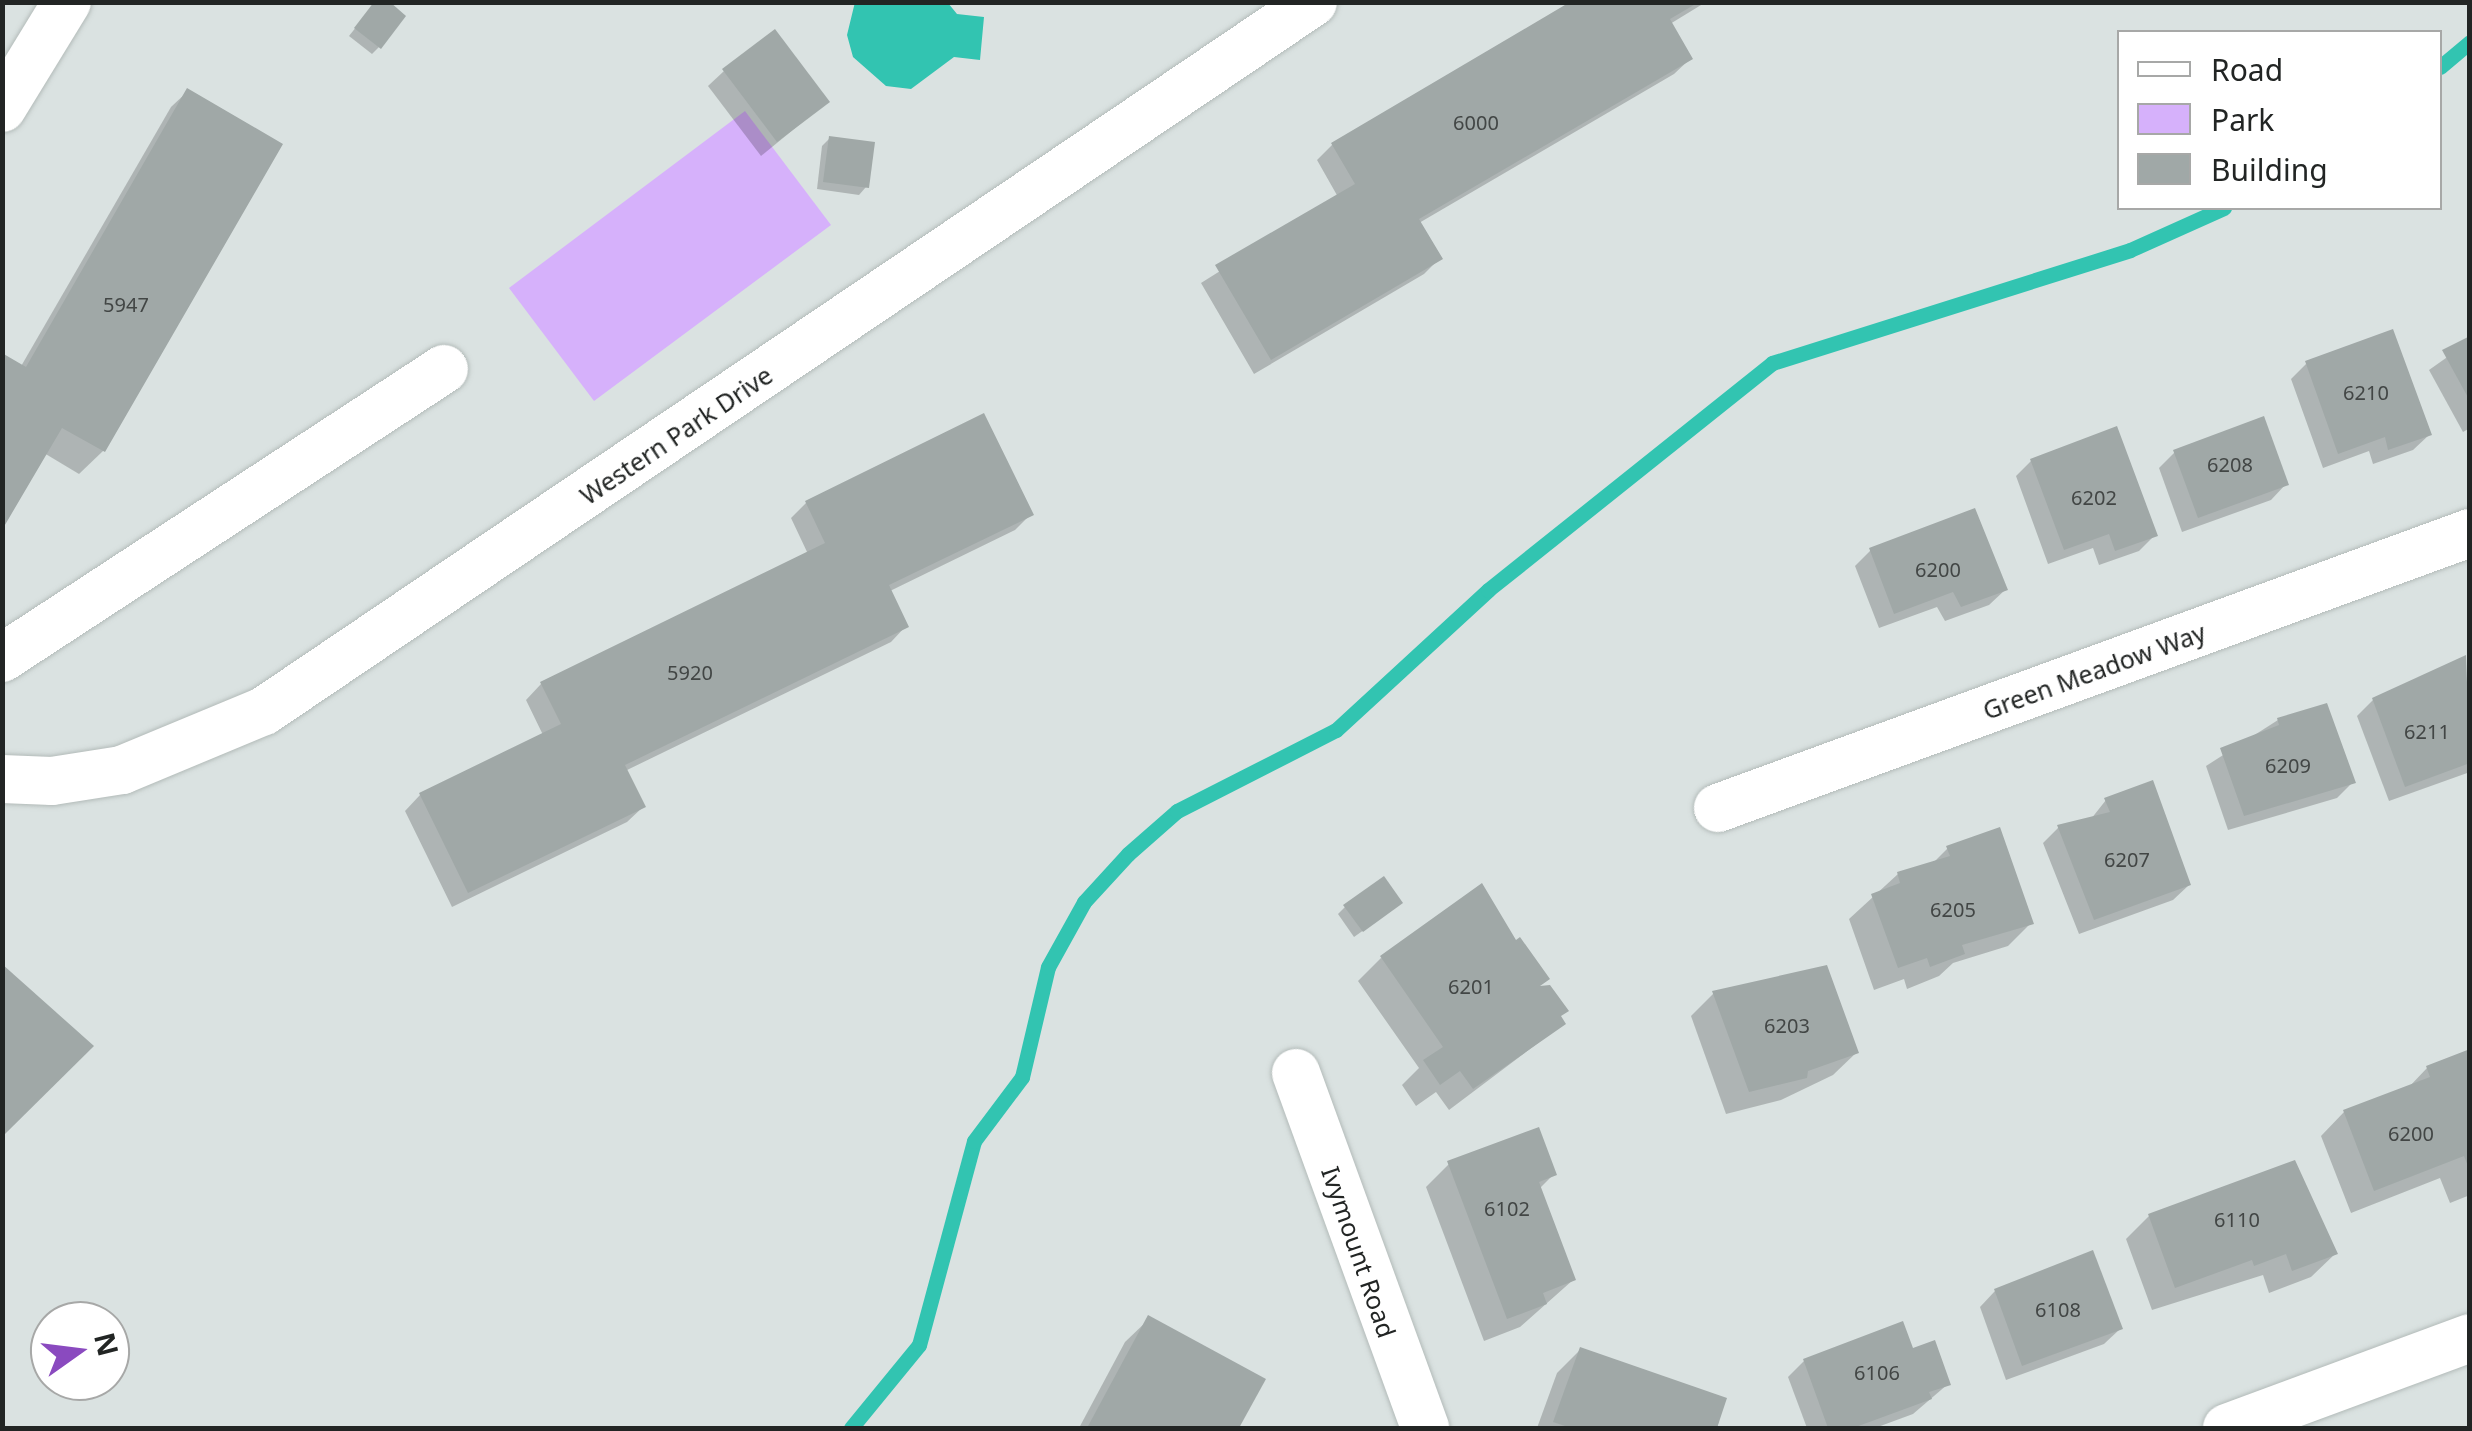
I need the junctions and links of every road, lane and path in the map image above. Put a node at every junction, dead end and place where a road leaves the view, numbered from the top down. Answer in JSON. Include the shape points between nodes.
{"nodes":[{"id":1,"x":67,"y":2,"type":"edge"},
{"id":2,"x":1313,"y":2,"type":"edge"},
{"id":3,"x":2,"y":108,"type":"edge"},
{"id":4,"x":444,"y":368,"type":"dead end"},
{"id":5,"x":2470,"y":533,"type":"edge"},
{"id":6,"x":2,"y":658,"type":"edge"},
{"id":7,"x":2,"y":779,"type":"edge"},
{"id":8,"x":1718,"y":808,"type":"dead end"},
{"id":9,"x":1296,"y":1073,"type":"dead end"},
{"id":10,"x":2470,"y":1338,"type":"edge"},
{"id":11,"x":2324,"y":1412,"type":"edge"},
{"id":12,"x":1425,"y":1428,"type":"edge"},
{"id":13,"x":2227,"y":1428,"type":"edge"}],
"edges":[{"from":1,"to":3,"type":"street"},
{"from":2,"to":7,"type":"street","name":"Western Park Drive","via":[[292,695],[214,736],[122,770],[52,781]]},
{"from":4,"to":6,"type":"street"},
{"from":5,"to":8,"type":"street","name":"Green Meadow Way"},
{"from":9,"to":12,"type":"street","name":"Ivymount Road"},
{"from":10,"to":11,"type":"street"},
{"from":11,"to":13,"type":"street"}]}
